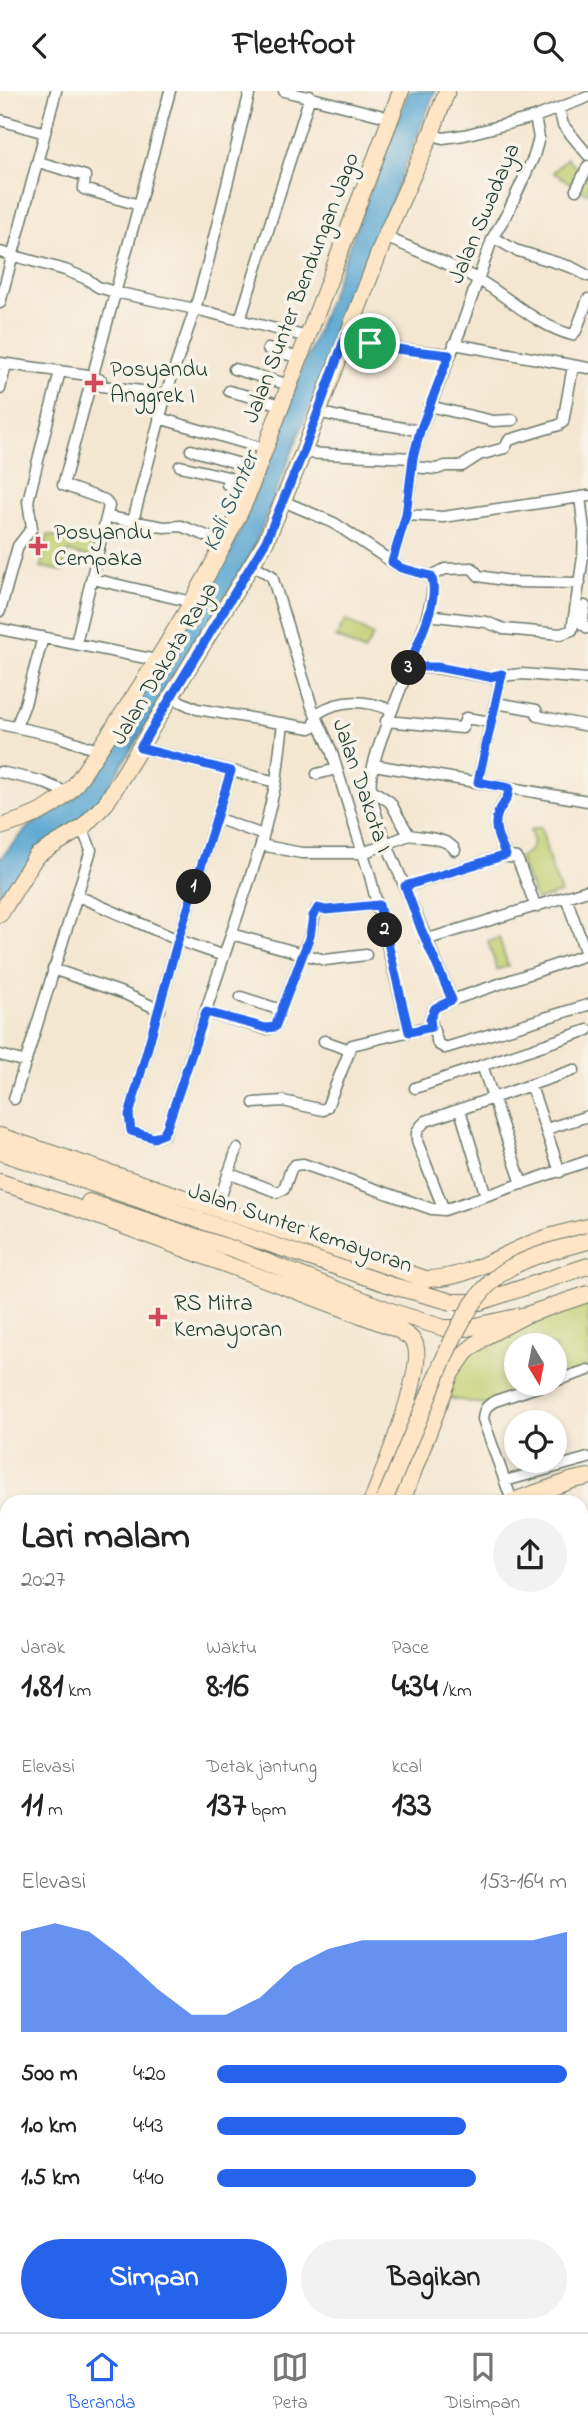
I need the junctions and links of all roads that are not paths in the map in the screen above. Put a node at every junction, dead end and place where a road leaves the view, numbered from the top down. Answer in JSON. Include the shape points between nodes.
{"nodes":[{"id":1,"x":56,"y":91,"type":"edge"},
{"id":2,"x":170,"y":91,"type":"edge"},
{"id":3,"x":250,"y":91,"type":"edge"},
{"id":4,"x":284,"y":91,"type":"edge"},
{"id":5,"x":401,"y":91,"type":"edge"},
{"id":6,"x":447,"y":91,"type":"edge"},
{"id":7,"x":310,"y":96,"type":"junction"},
{"id":8,"x":574,"y":97,"type":"edge"},
{"id":9,"x":588,"y":97,"type":"edge"},
{"id":10,"x":559,"y":109,"type":"junction"},
{"id":11,"x":535,"y":117,"type":"junction"},
{"id":12,"x":391,"y":118,"type":"junction"},
{"id":13,"x":0,"y":120,"type":"edge"},
{"id":14,"x":45,"y":133,"type":"junction"},
{"id":15,"x":431,"y":134,"type":"junction"},
{"id":16,"x":588,"y":155,"type":"edge"},
{"id":17,"x":39,"y":162,"type":"junction"},
{"id":18,"x":588,"y":166,"type":"edge"},
{"id":19,"x":576,"y":190,"type":"dead end"},
{"id":20,"x":139,"y":205,"type":"junction"},
{"id":21,"x":385,"y":237,"type":"junction"},
{"id":22,"x":493,"y":237,"type":"junction"},
{"id":23,"x":0,"y":252,"type":"edge"},
{"id":24,"x":14,"y":254,"type":"junction"},
{"id":25,"x":588,"y":276,"type":"edge"},
{"id":26,"x":478,"y":280,"type":"junction"},
{"id":27,"x":115,"y":292,"type":"junction"},
{"id":28,"x":588,"y":299,"type":"edge"},
{"id":29,"x":0,"y":303,"type":"edge"},
{"id":30,"x":195,"y":309,"type":"junction"},
{"id":31,"x":240,"y":320,"type":"junction"},
{"id":32,"x":584,"y":326,"type":"edge"},
{"id":33,"x":346,"y":335,"type":"junction"},
{"id":34,"x":308,"y":337,"type":"junction"},
{"id":35,"x":268,"y":349,"type":"dead end"},
{"id":36,"x":452,"y":349,"type":"junction"},
{"id":37,"x":300,"y":358,"type":"junction"},
{"id":38,"x":3,"y":363,"type":"edge"},
{"id":39,"x":573,"y":366,"type":"junction"},
{"id":40,"x":588,"y":368,"type":"edge"},
{"id":41,"x":234,"y":369,"type":"dead end"},
{"id":42,"x":60,"y":371,"type":"junction"},
{"id":43,"x":91,"y":376,"type":"junction"},
{"id":44,"x":290,"y":385,"type":"junction"},
{"id":45,"x":0,"y":389,"type":"edge"},
{"id":46,"x":229,"y":391,"type":"dead end"},
{"id":47,"x":166,"y":394,"type":"junction"},
{"id":48,"x":282,"y":405,"type":"junction"},
{"id":49,"x":429,"y":406,"type":"junction"},
{"id":50,"x":318,"y":412,"type":"junction"},
{"id":51,"x":159,"y":418,"type":"junction"},
{"id":52,"x":513,"y":420,"type":"dead end"},
{"id":53,"x":420,"y":431,"type":"junction"},
{"id":54,"x":265,"y":449,"type":"junction"},
{"id":55,"x":191,"y":450,"type":"dead end"},
{"id":56,"x":303,"y":453,"type":"junction"},
{"id":57,"x":413,"y":463,"type":"junction"},
{"id":58,"x":180,"y":466,"type":"dead end"},
{"id":59,"x":258,"y":469,"type":"junction"},
{"id":60,"x":249,"y":492,"type":"junction"},
{"id":61,"x":584,"y":496,"type":"edge"},
{"id":62,"x":283,"y":501,"type":"junction"},
{"id":63,"x":406,"y":515,"type":"junction"},
{"id":64,"x":108,"y":517,"type":"junction"},
{"id":65,"x":133,"y":521,"type":"junction"},
{"id":66,"x":225,"y":543,"type":"junction"},
{"id":67,"x":586,"y":557,"type":"edge"},
{"id":68,"x":392,"y":562,"type":"junction"},
{"id":69,"x":253,"y":565,"type":"junction"},
{"id":70,"x":431,"y":576,"type":"junction"},
{"id":71,"x":93,"y":579,"type":"junction"},
{"id":72,"x":4,"y":581,"type":"edge"},
{"id":73,"x":580,"y":583,"type":"junction"},
{"id":74,"x":192,"y":602,"type":"junction"},
{"id":75,"x":583,"y":606,"type":"edge"},
{"id":76,"x":0,"y":611,"type":"edge"},
{"id":77,"x":428,"y":615,"type":"junction"},
{"id":78,"x":588,"y":628,"type":"edge"},
{"id":79,"x":0,"y":629,"type":"edge"},
{"id":80,"x":43,"y":637,"type":"junction"},
{"id":81,"x":76,"y":643,"type":"junction"},
{"id":82,"x":156,"y":660,"type":"junction"},
{"id":83,"x":408,"y":667,"type":"junction"},
{"id":84,"x":502,"y":674,"type":"junction"},
{"id":85,"x":588,"y":679,"type":"edge"},
{"id":86,"x":170,"y":697,"type":"junction"},
{"id":87,"x":496,"y":703,"type":"junction"},
{"id":88,"x":391,"y":710,"type":"junction"},
{"id":89,"x":317,"y":720,"type":"junction"},
{"id":90,"x":386,"y":721,"type":"junction"},
{"id":91,"x":491,"y":722,"type":"junction"},
{"id":92,"x":283,"y":723,"type":"junction"},
{"id":93,"x":0,"y":724,"type":"edge"},
{"id":94,"x":588,"y":726,"type":"edge"},
{"id":95,"x":16,"y":727,"type":"junction"},
{"id":96,"x":140,"y":748,"type":"junction"},
{"id":97,"x":97,"y":750,"type":"junction"},
{"id":98,"x":374,"y":765,"type":"junction"},
{"id":99,"x":335,"y":769,"type":"junction"},
{"id":100,"x":231,"y":771,"type":"junction"},
{"id":101,"x":0,"y":772,"type":"edge"},
{"id":102,"x":317,"y":774,"type":"dead end"},
{"id":103,"x":276,"y":782,"type":"junction"},
{"id":104,"x":478,"y":782,"type":"junction"},
{"id":105,"x":509,"y":788,"type":"junction"},
{"id":106,"x":372,"y":790,"type":"junction"},
{"id":107,"x":68,"y":793,"type":"junction"},
{"id":108,"x":588,"y":801,"type":"edge"},
{"id":109,"x":216,"y":818,"type":"junction"},
{"id":110,"x":0,"y":827,"type":"edge"},
{"id":111,"x":82,"y":828,"type":"junction"},
{"id":112,"x":409,"y":835,"type":"junction"},
{"id":113,"x":262,"y":840,"type":"junction"},
{"id":114,"x":387,"y":842,"type":"junction"},
{"id":115,"x":455,"y":850,"type":"dead end"},
{"id":116,"x":363,"y":853,"type":"junction"},
{"id":117,"x":506,"y":855,"type":"junction"},
{"id":118,"x":405,"y":886,"type":"junction"},
{"id":119,"x":588,"y":890,"type":"edge"},
{"id":120,"x":78,"y":896,"type":"junction"},
{"id":121,"x":566,"y":897,"type":"junction"},
{"id":122,"x":379,"y":905,"type":"junction"},
{"id":123,"x":536,"y":907,"type":"junction"},
{"id":124,"x":0,"y":914,"type":"edge"},
{"id":125,"x":231,"y":934,"type":"junction"},
{"id":126,"x":178,"y":940,"type":"junction"},
{"id":127,"x":425,"y":940,"type":"junction"},
{"id":128,"x":302,"y":954,"type":"junction"},
{"id":129,"x":587,"y":954,"type":"edge"},
{"id":130,"x":366,"y":955,"type":"dead end"},
{"id":131,"x":224,"y":956,"type":"junction"},
{"id":132,"x":53,"y":969,"type":"junction"},
{"id":133,"x":241,"y":997,"type":"dead end"},
{"id":134,"x":452,"y":1000,"type":"junction"},
{"id":135,"x":588,"y":1005,"type":"edge"},
{"id":136,"x":160,"y":1010,"type":"junction"},
{"id":137,"x":281,"y":1010,"type":"junction"},
{"id":138,"x":206,"y":1012,"type":"junction"},
{"id":139,"x":431,"y":1027,"type":"junction"},
{"id":140,"x":588,"y":1030,"type":"edge"},
{"id":141,"x":409,"y":1032,"type":"junction"},
{"id":142,"x":324,"y":1041,"type":"dead end"},
{"id":143,"x":350,"y":1050,"type":"junction"},
{"id":144,"x":0,"y":1055,"type":"edge"},
{"id":145,"x":26,"y":1062,"type":"junction"},
{"id":146,"x":482,"y":1066,"type":"junction"},
{"id":147,"x":574,"y":1070,"type":"dead end"},
{"id":148,"x":531,"y":1086,"type":"junction"},
{"id":149,"x":415,"y":1088,"type":"dead end"},
{"id":150,"x":493,"y":1098,"type":"junction"},
{"id":151,"x":14,"y":1099,"type":"dead end"},
{"id":152,"x":254,"y":1103,"type":"dead end"},
{"id":153,"x":460,"y":1110,"type":"junction"},
{"id":154,"x":588,"y":1116,"type":"edge"},
{"id":155,"x":546,"y":1129,"type":"junction"},
{"id":156,"x":0,"y":1136,"type":"edge"},
{"id":157,"x":237,"y":1149,"type":"dead end"},
{"id":158,"x":0,"y":1152,"type":"edge"},
{"id":159,"x":588,"y":1161,"type":"edge"},
{"id":160,"x":82,"y":1164,"type":"junction"},
{"id":161,"x":58,"y":1171,"type":"junction"},
{"id":162,"x":560,"y":1172,"type":"junction"},
{"id":163,"x":228,"y":1173,"type":"junction"},
{"id":164,"x":0,"y":1174,"type":"edge"},
{"id":165,"x":0,"y":1182,"type":"edge"},
{"id":166,"x":522,"y":1184,"type":"junction"},
{"id":167,"x":486,"y":1196,"type":"junction"},
{"id":168,"x":64,"y":1198,"type":"junction"},
{"id":169,"x":216,"y":1210,"type":"junction"},
{"id":170,"x":444,"y":1210,"type":"junction"},
{"id":171,"x":588,"y":1227,"type":"edge"},
{"id":172,"x":250,"y":1229,"type":"junction"},
{"id":173,"x":588,"y":1241,"type":"edge"},
{"id":174,"x":236,"y":1250,"type":"junction"},
{"id":175,"x":314,"y":1258,"type":"junction"},
{"id":176,"x":218,"y":1261,"type":"junction"},
{"id":177,"x":588,"y":1266,"type":"edge"},
{"id":178,"x":308,"y":1277,"type":"junction"},
{"id":179,"x":588,"y":1294,"type":"edge"},
{"id":180,"x":361,"y":1299,"type":"junction"},
{"id":181,"x":441,"y":1300,"type":"junction"},
{"id":182,"x":526,"y":1315,"type":"junction"},
{"id":183,"x":368,"y":1318,"type":"junction"},
{"id":184,"x":418,"y":1319,"type":"junction"},
{"id":185,"x":407,"y":1335,"type":"junction"},
{"id":186,"x":588,"y":1370,"type":"edge"},
{"id":187,"x":567,"y":1377,"type":"edge"},
{"id":188,"x":411,"y":1388,"type":"junction"},
{"id":189,"x":442,"y":1397,"type":"junction"},
{"id":190,"x":507,"y":1397,"type":"edge"},
{"id":191,"x":588,"y":1458,"type":"edge"},
{"id":192,"x":588,"y":1477,"type":"edge"},
{"id":193,"x":505,"y":1481,"type":"junction"},
{"id":194,"x":588,"y":1487,"type":"edge"},
{"id":195,"x":374,"y":1495,"type":"edge"},
{"id":196,"x":387,"y":1495,"type":"edge"},
{"id":197,"x":409,"y":1495,"type":"edge"},
{"id":198,"x":510,"y":1495,"type":"edge"},
{"id":199,"x":529,"y":1495,"type":"edge"},
{"id":200,"x":562,"y":1495,"type":"edge"}],
"edges":[{"from":1,"to":14,"type":"street"},
{"from":2,"to":20,"type":"street"},
{"from":3,"to":30,"type":"street"},
{"from":4,"to":7,"type":"street"},
{"from":5,"to":12,"type":"street","name":"Jalan Sunter Bendungan Jago"},
{"from":6,"to":15,"type":"street","name":"Jalan Dakota Raya"},
{"from":7,"to":12,"type":"street"},
{"from":7,"to":31,"type":"street"},
{"from":8,"to":9,"type":"street"},
{"from":8,"to":10,"type":"street"},
{"from":10,"to":11,"type":"street"},
{"from":10,"to":16,"type":"street","via":[[563,125]]},
{"from":11,"to":15,"type":"street","via":[[464,135],[443,138]]},
{"from":11,"to":22,"type":"street","name":"Jalan Swadaya","via":[[540,138],[534,156]]},
{"from":12,"to":34,"type":"street","name":"Jalan Sunter Bendungan Jago"},
{"from":13,"to":14,"type":"street"},
{"from":14,"to":17,"type":"street"},
{"from":15,"to":21,"type":"street","name":"Jalan Dakota Raya"},
{"from":17,"to":20,"type":"street","via":[[85,176],[84,189]]},
{"from":17,"to":24,"type":"street"},
{"from":18,"to":19,"type":"street"},
{"from":20,"to":27,"type":"street"},
{"from":21,"to":26,"type":"street"},
{"from":21,"to":33,"type":"street","name":"Jalan Dakota Raya"},
{"from":22,"to":25,"type":"street","via":[[515,250]]},
{"from":22,"to":26,"type":"street","name":"Jalan Swadaya"},
{"from":23,"to":24,"type":"street"},
{"from":24,"to":27,"type":"street"},
{"from":24,"to":29,"type":"street"},
{"from":26,"to":32,"type":"street","via":[[558,331],[572,335]]},
{"from":26,"to":36,"type":"street","name":"Jalan Swadaya"},
{"from":27,"to":30,"type":"street"},
{"from":27,"to":43,"type":"street"},
{"from":28,"to":32,"type":"street"},
{"from":30,"to":31,"type":"street"},
{"from":30,"to":47,"type":"street"},
{"from":31,"to":34,"type":"street"},
{"from":33,"to":36,"type":"street","via":[[387,348]]},
{"from":33,"to":50,"type":"street","name":"Jalan Dakota Raya"},
{"from":34,"to":37,"type":"street","name":"Jalan Sunter Bendungan Jago"},
{"from":35,"to":37,"type":"street"},
{"from":36,"to":39,"type":"street"},
{"from":36,"to":49,"type":"street","name":"Jalan Swadaya"},
{"from":37,"to":44,"type":"street","name":"Jalan Sunter Bendungan Jago"},
{"from":38,"to":42,"type":"street"},
{"from":38,"to":45,"type":"street"},
{"from":39,"to":40,"type":"street"},
{"from":39,"to":57,"type":"street","via":[[559,425],[509,440],[505,448],[479,455],[462,466],[437,469]]},
{"from":41,"to":44,"type":"street"},
{"from":42,"to":43,"type":"street"},
{"from":42,"to":72,"type":"street","via":[[28,501],[32,528],[18,546]]},
{"from":43,"to":47,"type":"street","via":[[101,380],[101,386]]},
{"from":43,"to":64,"type":"street","via":[[63,485],[105,500]]},
{"from":44,"to":48,"type":"street","name":"Jalan Sunter Bendungan Jago"},
{"from":46,"to":48,"type":"street"},
{"from":47,"to":51,"type":"street"},
{"from":48,"to":54,"type":"street","name":"Jalan Sunter Bendungan Jago"},
{"from":49,"to":52,"type":"street","via":[[493,421]]},
{"from":49,"to":53,"type":"street","name":"Jalan Swadaya"},
{"from":50,"to":53,"type":"street"},
{"from":50,"to":56,"type":"street","name":"Jalan Dakota Raya"},
{"from":51,"to":54,"type":"street"},
{"from":51,"to":65,"type":"street"},
{"from":53,"to":57,"type":"street","name":"Jalan Swadaya"},
{"from":54,"to":59,"type":"street","name":"Jalan Sunter Bendungan Jago"},
{"from":55,"to":59,"type":"street"},
{"from":56,"to":57,"type":"street"},
{"from":56,"to":62,"type":"street","name":"Jalan Dakota Raya"},
{"from":57,"to":63,"type":"street","name":"Jalan Swadaya"},
{"from":58,"to":60,"type":"street","via":[[228,477],[227,484]]},
{"from":59,"to":60,"type":"street","name":"Jalan Sunter Bendungan Jago"},
{"from":60,"to":66,"type":"street","name":"Jalan Sunter Bendungan Jago"},
{"from":61,"to":63,"type":"street","via":[[443,517]]},
{"from":61,"to":67,"type":"street"},
{"from":62,"to":68,"type":"street","via":[[334,523]]},
{"from":62,"to":69,"type":"street","name":"Jalan Dakota Raya"},
{"from":63,"to":68,"type":"street","name":"Jalan Swadaya"},
{"from":64,"to":65,"type":"street"},
{"from":64,"to":71,"type":"street"},
{"from":65,"to":66,"type":"street","via":[[181,526]]},
{"from":66,"to":74,"type":"street","name":"Jalan Sunter Bendungan Jago"},
{"from":67,"to":73,"type":"street"},
{"from":68,"to":70,"type":"street"},
{"from":69,"to":86,"type":"street","name":"Jalan Dakota Raya"},
{"from":69,"to":89,"type":"street","name":"Jalan Dakota I","via":[[272,576]]},
{"from":70,"to":73,"type":"street","via":[[445,569],[472,568],[479,576],[516,582]]},
{"from":70,"to":77,"type":"street","via":[[434,594]]},
{"from":71,"to":74,"type":"street"},
{"from":71,"to":81,"type":"street"},
{"from":72,"to":76,"type":"street"},
{"from":73,"to":75,"type":"street"},
{"from":74,"to":82,"type":"street","name":"Jalan Sunter Bendungan Jago"},
{"from":75,"to":77,"type":"street","via":[[568,633],[504,629],[486,622]]},
{"from":75,"to":78,"type":"street","via":[[582,624]]},
{"from":77,"to":83,"type":"street"},
{"from":79,"to":80,"type":"street"},
{"from":80,"to":81,"type":"street"},
{"from":80,"to":95,"type":"street"},
{"from":81,"to":82,"type":"street"},
{"from":82,"to":97,"type":"street","name":"Jalan Sunter Bendungan Jago"},
{"from":83,"to":84,"type":"street","via":[[437,667],[489,677]]},
{"from":83,"to":88,"type":"street"},
{"from":84,"to":85,"type":"street"},
{"from":84,"to":87,"type":"street"},
{"from":86,"to":92,"type":"street","via":[[197,709]]},
{"from":86,"to":96,"type":"street","name":"Jalan Dakota Raya"},
{"from":87,"to":91,"type":"street"},
{"from":87,"to":94,"type":"street"},
{"from":88,"to":89,"type":"street","via":[[372,702],[343,703],[318,713]]},
{"from":88,"to":90,"type":"street"},
{"from":89,"to":92,"type":"street","via":[[310,728]]},
{"from":89,"to":99,"type":"street","name":"Jalan Dakota I"},
{"from":90,"to":91,"type":"street","via":[[459,728],[466,718]]},
{"from":90,"to":98,"type":"street"},
{"from":91,"to":104,"type":"street"},
{"from":92,"to":103,"type":"street"},
{"from":93,"to":95,"type":"street"},
{"from":95,"to":97,"type":"street"},
{"from":96,"to":100,"type":"street"},
{"from":96,"to":111,"type":"street","name":"Jalan Dakota Raya","via":[[106,803]]},
{"from":97,"to":107,"type":"street","name":"Jalan Sunter Bendungan Jago"},
{"from":98,"to":104,"type":"street"},
{"from":98,"to":106,"type":"street"},
{"from":99,"to":102,"type":"street"},
{"from":99,"to":116,"type":"street","name":"Jalan Dakota I"},
{"from":100,"to":103,"type":"street"},
{"from":100,"to":109,"type":"street"},
{"from":101,"to":107,"type":"street"},
{"from":103,"to":113,"type":"street"},
{"from":104,"to":105,"type":"street"},
{"from":105,"to":108,"type":"street"},
{"from":105,"to":117,"type":"street","via":[[496,821]]},
{"from":106,"to":112,"type":"street","via":[[390,802]]},
{"from":106,"to":114,"type":"street"},
{"from":107,"to":110,"type":"street","name":"Jalan Sunter Bendungan Jago","via":[[41,814]]},
{"from":109,"to":113,"type":"street"},
{"from":109,"to":126,"type":"street"},
{"from":111,"to":120,"type":"street","via":[[92,850]]},
{"from":111,"to":124,"type":"street","name":"Jalan Dakota Raya","via":[[36,856]]},
{"from":112,"to":114,"type":"street"},
{"from":112,"to":115,"type":"street","via":[[445,841]]},
{"from":113,"to":116,"type":"street","via":[[301,853]]},
{"from":113,"to":125,"type":"street"},
{"from":114,"to":116,"type":"street"},
{"from":114,"to":118,"type":"street"},
{"from":116,"to":122,"type":"street","name":"Jalan Dakota I"},
{"from":117,"to":118,"type":"street"},
{"from":117,"to":123,"type":"street","via":[[517,858]]},
{"from":118,"to":127,"type":"street"},
{"from":119,"to":121,"type":"street"},
{"from":120,"to":126,"type":"street"},
{"from":120,"to":132,"type":"street"},
{"from":121,"to":123,"type":"street"},
{"from":121,"to":129,"type":"street"},
{"from":122,"to":128,"type":"street","via":[[318,908]]},
{"from":122,"to":141,"type":"street","name":"Jalan Dakota I"},
{"from":123,"to":127,"type":"street"},
{"from":125,"to":128,"type":"street"},
{"from":125,"to":131,"type":"street"},
{"from":126,"to":131,"type":"street"},
{"from":126,"to":136,"type":"street"},
{"from":127,"to":134,"type":"street"},
{"from":128,"to":130,"type":"street","via":[[325,960]]},
{"from":128,"to":137,"type":"street"},
{"from":129,"to":134,"type":"street"},
{"from":131,"to":138,"type":"street"},
{"from":132,"to":136,"type":"street"},
{"from":132,"to":145,"type":"street"},
{"from":133,"to":137,"type":"street"},
{"from":134,"to":139,"type":"street","via":[[435,1008]]},
{"from":135,"to":139,"type":"street","via":[[448,1048],[438,1044]]},
{"from":136,"to":138,"type":"street","via":[[129,1121],[131,1131],[154,1138],[167,1127]]},
{"from":137,"to":138,"type":"street","via":[[270,1029]]},
{"from":139,"to":141,"type":"street"},
{"from":140,"to":146,"type":"street"},
{"from":141,"to":143,"type":"street","via":[[353,1044]]},
{"from":142,"to":143,"type":"street"},
{"from":143,"to":152,"type":"street","via":[[325,1109],[284,1101]]},
{"from":144,"to":145,"type":"street"},
{"from":145,"to":151,"type":"street"},
{"from":146,"to":149,"type":"street"},
{"from":146,"to":150,"type":"street"},
{"from":147,"to":148,"type":"street"},
{"from":148,"to":150,"type":"street"},
{"from":148,"to":155,"type":"street"},
{"from":150,"to":153,"type":"street"},
{"from":150,"to":166,"type":"street"},
{"from":153,"to":167,"type":"street"},
{"from":153,"to":170,"type":"street","via":[[426,1121],[416,1135]]},
{"from":154,"to":155,"type":"street"},
{"from":155,"to":162,"type":"street"},
{"from":156,"to":160,"type":"street"},
{"from":157,"to":163,"type":"street"},
{"from":158,"to":161,"type":"street","name":"Jalan Sunter Kemayoran"},
{"from":159,"to":162,"type":"street"},
{"from":160,"to":161,"type":"street"},
{"from":160,"to":169,"type":"street"},
{"from":161,"to":172,"type":"street","name":"Jalan Sunter Kemayoran"},
{"from":162,"to":166,"type":"street"},
{"from":163,"to":169,"type":"street"},
{"from":163,"to":170,"type":"street","via":[[277,1192],[284,1189],[291,1169],[303,1164]]},
{"from":164,"to":168,"type":"street","name":"Jalan Sunter Kemayoran"},
{"from":165,"to":168,"type":"street"},
{"from":166,"to":167,"type":"street"},
{"from":167,"to":170,"type":"street"},
{"from":168,"to":174,"type":"street","name":"Jalan Sunter Kemayoran"},
{"from":168,"to":176,"type":"street"},
{"from":169,"to":172,"type":"street"},
{"from":171,"to":172,"type":"street","via":[[534,1242],[467,1273],[426,1279]]},
{"from":172,"to":175,"type":"street","name":"Jalan Sunter Kemayoran"},
{"from":173,"to":196,"type":"street","bridge":true,"via":[[546,1251],[509,1268],[475,1303],[451,1343]]},
{"from":174,"to":176,"type":"street"},
{"from":174,"to":178,"type":"street","name":"Jalan Sunter Kemayoran"},
{"from":175,"to":178,"type":"street"},
{"from":175,"to":181,"type":"street","name":"Jalan Sunter Kemayoran"},
{"from":176,"to":183,"type":"street"},
{"from":177,"to":181,"type":"street","name":"Jalan Sunter Kemayoran","via":[[480,1302]]},
{"from":178,"to":180,"type":"street","name":"Jalan Sunter Kemayoran"},
{"from":179,"to":182,"type":"street"},
{"from":180,"to":183,"type":"street"},
{"from":180,"to":184,"type":"street","name":"Jalan Sunter Kemayoran"},
{"from":181,"to":184,"type":"street"},
{"from":182,"to":184,"type":"street","name":"Jalan Sunter Kemayoran","via":[[467,1328],[444,1328]]},
{"from":182,"to":189,"type":"street","via":[[467,1352],[451,1373]]},
{"from":183,"to":185,"type":"street"},
{"from":184,"to":185,"type":"street"},
{"from":185,"to":188,"type":"street","via":[[417,1353]]},
{"from":186,"to":187,"type":"street"},
{"from":188,"to":189,"type":"street","via":[[428,1381],[439,1388]]},
{"from":188,"to":195,"type":"street"},
{"from":189,"to":197,"type":"street"},
{"from":190,"to":193,"type":"street","via":[[488,1405],[483,1419]]},
{"from":191,"to":193,"type":"street"},
{"from":192,"to":199,"type":"street"},
{"from":193,"to":198,"type":"street"},
{"from":194,"to":200,"type":"street"}]}
